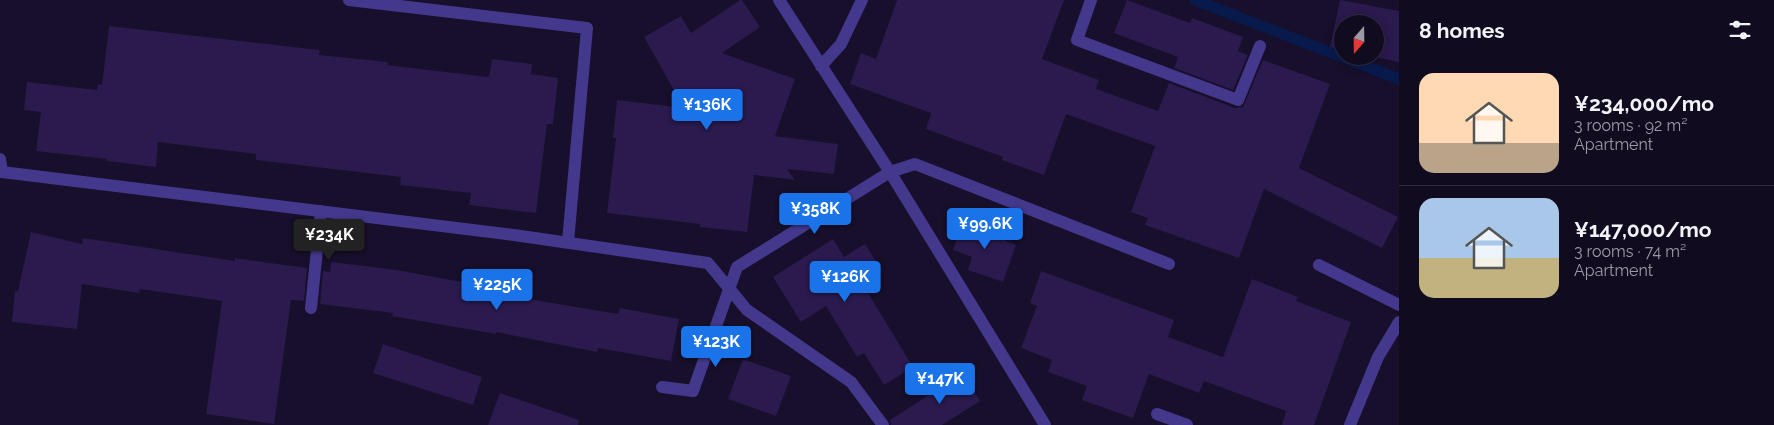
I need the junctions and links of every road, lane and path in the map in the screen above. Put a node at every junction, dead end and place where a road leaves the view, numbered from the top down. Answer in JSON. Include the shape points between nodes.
{"nodes":[{"id":1,"x":349,"y":0,"type":"edge"},
{"id":2,"x":778,"y":0,"type":"edge"},
{"id":3,"x":862,"y":0,"type":"edge"},
{"id":4,"x":1091,"y":0,"type":"edge"},
{"id":5,"x":1260,"y":46,"type":"dead end"},
{"id":6,"x":821,"y":66,"type":"junction"},
{"id":7,"x":0,"y":159,"type":"edge"},
{"id":8,"x":890,"y":172,"type":"junction"},
{"id":9,"x":321,"y":211,"type":"junction"},
{"id":10,"x":568,"y":242,"type":"junction"},
{"id":11,"x":1169,"y":264,"type":"dead end"},
{"id":12,"x":1319,"y":265,"type":"dead end"},
{"id":13,"x":728,"y":288,"type":"junction"},
{"id":14,"x":1399,"y":305,"type":"edge"},
{"id":15,"x":310,"y":308,"type":"dead end"},
{"id":16,"x":1399,"y":322,"type":"edge"},
{"id":17,"x":662,"y":387,"type":"dead end"},
{"id":18,"x":1157,"y":414,"type":"dead end"},
{"id":19,"x":883,"y":425,"type":"edge"},
{"id":20,"x":1045,"y":425,"type":"edge"},
{"id":21,"x":1187,"y":425,"type":"edge"},
{"id":22,"x":1350,"y":425,"type":"edge"}],
"edges":[{"from":1,"to":10,"type":"street","via":[[587,28]]},
{"from":2,"to":6,"type":"street"},
{"from":3,"to":6,"type":"street","via":[[841,44]]},
{"from":4,"to":5,"type":"street","via":[[1077,40],[1238,100]]},
{"from":6,"to":8,"type":"street"},
{"from":7,"to":9,"type":"street","via":[[2,172]]},
{"from":8,"to":11,"type":"street","via":[[915,164]]},
{"from":8,"to":13,"type":"street","via":[[737,267]]},
{"from":8,"to":20,"type":"street"},
{"from":9,"to":10,"type":"street"},
{"from":9,"to":15,"type":"street"},
{"from":10,"to":13,"type":"street","via":[[708,264]]},
{"from":12,"to":14,"type":"street"},
{"from":13,"to":17,"type":"street","via":[[693,392]]},
{"from":13,"to":19,"type":"street","via":[[747,310],[851,382]]},
{"from":16,"to":22,"type":"street","via":[[1378,358]]},
{"from":18,"to":21,"type":"street"}]}
